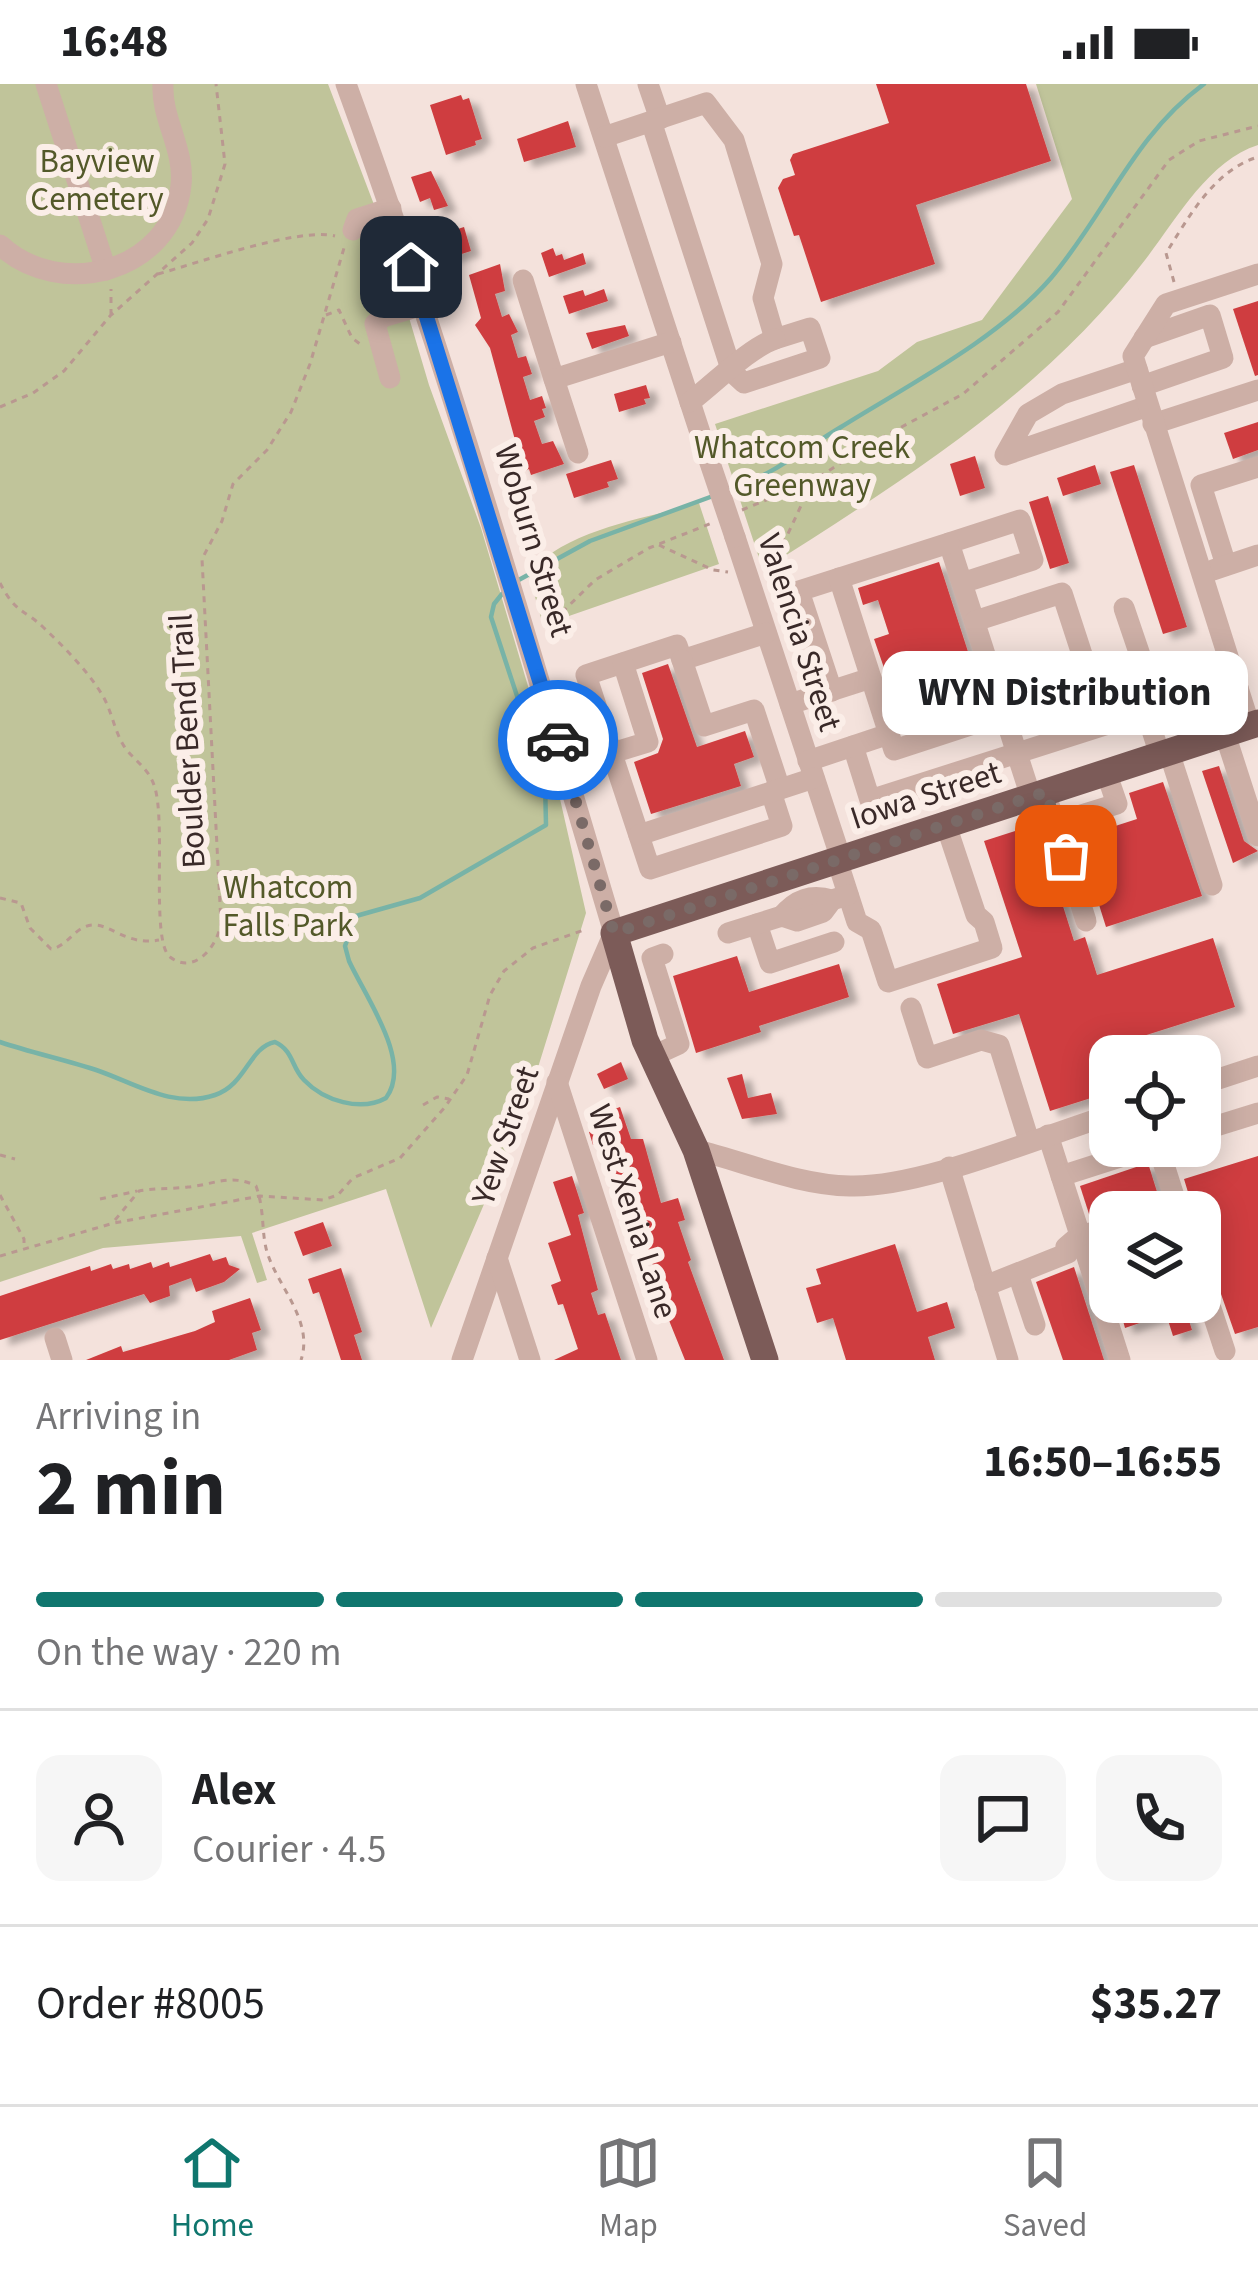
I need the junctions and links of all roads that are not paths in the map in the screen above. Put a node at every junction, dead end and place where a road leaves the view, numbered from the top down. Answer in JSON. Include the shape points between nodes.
{"nodes":[{"id":1,"x":46,"y":84,"type":"edge"},
{"id":2,"x":144,"y":84,"type":"edge"},
{"id":3,"x":346,"y":84,"type":"edge"},
{"id":4,"x":586,"y":84,"type":"edge"},
{"id":5,"x":648,"y":84,"type":"edge"},
{"id":6,"x":162,"y":92,"type":"edge"},
{"id":7,"x":655,"y":120,"type":"junction"},
{"id":8,"x":604,"y":137,"type":"junction"},
{"id":9,"x":391,"y":208,"type":"junction"},
{"id":10,"x":353,"y":230,"type":"road end"},
{"id":11,"x":0,"y":245,"type":"edge"},
{"id":12,"x":106,"y":270,"type":"junction"},
{"id":13,"x":1258,"y":274,"type":"edge"},
{"id":14,"x":523,"y":280,"type":"dead end"},
{"id":15,"x":423,"y":305,"type":"junction"},
{"id":16,"x":1144,"y":338,"type":"junction"},
{"id":17,"x":775,"y":339,"type":"junction"},
{"id":18,"x":670,"y":342,"type":"junction"},
{"id":19,"x":732,"y":372,"type":"junction"},
{"id":20,"x":390,"y":378,"type":"dead end"},
{"id":21,"x":554,"y":379,"type":"junction"},
{"id":22,"x":1258,"y":390,"type":"edge"},
{"id":23,"x":690,"y":401,"type":"junction"},
{"id":24,"x":1148,"y":406,"type":"junction"},
{"id":25,"x":578,"y":453,"type":"dead end"},
{"id":26,"x":1258,"y":467,"type":"edge"},
{"id":27,"x":949,"y":543,"type":"junction"},
{"id":28,"x":1258,"y":555,"type":"edge"},
{"id":29,"x":1226,"y":566,"type":"junction"},
{"id":30,"x":1201,"y":574,"type":"junction"},
{"id":31,"x":839,"y":578,"type":"junction"},
{"id":32,"x":962,"y":583,"type":"junction"},
{"id":33,"x":1124,"y":608,"type":"dead end"},
{"id":34,"x":974,"y":621,"type":"junction"},
{"id":35,"x":766,"y":633,"type":"junction"},
{"id":36,"x":682,"y":661,"type":"junction"},
{"id":37,"x":623,"y":663,"type":"junction"},
{"id":38,"x":871,"y":678,"type":"junction"},
{"id":39,"x":1238,"y":688,"type":"junction"},
{"id":40,"x":832,"y":691,"type":"junction"},
{"id":41,"x":790,"y":704,"type":"junction"},
{"id":42,"x":1004,"y":714,"type":"junction"},
{"id":43,"x":1160,"y":714,"type":"junction"},
{"id":44,"x":1244,"y":727,"type":"edge"},
{"id":45,"x":889,"y":734,"type":"junction"},
{"id":46,"x":853,"y":746,"type":"junction"},
{"id":47,"x":612,"y":753,"type":"junction"},
{"id":48,"x":1017,"y":753,"type":"junction"},
{"id":49,"x":1164,"y":753,"type":"junction"},
{"id":50,"x":811,"y":769,"type":"junction"},
{"id":51,"x":1106,"y":772,"type":"junction"},
{"id":52,"x":775,"y":790,"type":"junction"},
{"id":53,"x":1038,"y":795,"type":"junction"},
{"id":54,"x":1055,"y":823,"type":"junction"},
{"id":55,"x":946,"y":825,"type":"junction"},
{"id":56,"x":639,"y":835,"type":"junction"},
{"id":57,"x":1258,"y":836,"type":"edge"},
{"id":58,"x":839,"y":860,"type":"junction"},
{"id":59,"x":1212,"y":886,"type":"dead end"},
{"id":60,"x":732,"y":894,"type":"junction"},
{"id":61,"x":840,"y":897,"type":"junction"},
{"id":62,"x":1086,"y":921,"type":"dead end"},
{"id":63,"x":743,"y":928,"type":"junction"},
{"id":64,"x":614,"y":933,"type":"junction"},
{"id":65,"x":834,"y":942,"type":"dead end"},
{"id":66,"x":664,"y":954,"type":"dead end"},
{"id":67,"x":911,"y":1008,"type":"dead end"},
{"id":68,"x":653,"y":1056,"type":"junction"},
{"id":69,"x":1258,"y":1066,"type":"edge"},
{"id":70,"x":1221,"y":1078,"type":"edge"},
{"id":71,"x":557,"y":1082,"type":"junction"},
{"id":72,"x":1258,"y":1112,"type":"edge"},
{"id":73,"x":1089,"y":1121,"type":"edge"},
{"id":74,"x":1221,"y":1124,"type":"edge"},
{"id":75,"x":1038,"y":1138,"type":"junction"},
{"id":76,"x":696,"y":1150,"type":"junction"},
{"id":77,"x":949,"y":1167,"type":"junction"},
{"id":78,"x":1089,"y":1167,"type":"edge"},
{"id":79,"x":1061,"y":1176,"type":"junction"},
{"id":80,"x":1089,"y":1233,"type":"edge"},
{"id":81,"x":1080,"y":1235,"type":"junction"},
{"id":82,"x":1089,"y":1256,"type":"edge"},
{"id":83,"x":497,"y":1258,"type":"junction"},
{"id":84,"x":1018,"y":1274,"type":"junction"},
{"id":85,"x":985,"y":1286,"type":"junction"},
{"id":86,"x":1112,"y":1323,"type":"edge"},
{"id":87,"x":1216,"y":1323,"type":"edge"},
{"id":88,"x":1034,"y":1325,"type":"dead end"},
{"id":89,"x":1225,"y":1351,"type":"dead end"},
{"id":90,"x":462,"y":1360,"type":"edge"},
{"id":91,"x":530,"y":1360,"type":"edge"},
{"id":92,"x":647,"y":1360,"type":"edge"},
{"id":93,"x":765,"y":1360,"type":"edge"},
{"id":94,"x":1008,"y":1360,"type":"edge"},
{"id":95,"x":1120,"y":1360,"type":"edge"}],
"edges":[{"from":1,"to":12,"type":"street"},
{"from":2,"to":6,"type":"street"},
{"from":3,"to":9,"type":"street","name":"Woburn Street"},
{"from":4,"to":8,"type":"street","name":"Valencia Street"},
{"from":5,"to":7,"type":"street"},
{"from":6,"to":12,"type":"street","via":[[181,164],[177,203],[156,241]]},
{"from":7,"to":8,"type":"street"},
{"from":7,"to":17,"type":"street","via":[[706,104],[734,140],[772,264],[763,298]]},
{"from":7,"to":19,"type":"street"},
{"from":8,"to":18,"type":"street","name":"Valencia Street"},
{"from":9,"to":10,"type":"street","via":[[357,219]]},
{"from":9,"to":15,"type":"street","name":"Woburn Street"},
{"from":11,"to":12,"type":"street","via":[[56,274]]},
{"from":13,"to":16,"type":"street","via":[[1166,304]]},
{"from":14,"to":21,"type":"street"},
{"from":15,"to":20,"type":"street","via":[[380,319],[374,330]]},
{"from":15,"to":64,"type":"street","name":"Woburn Street","via":[[533,629]]},
{"from":16,"to":24,"type":"street","via":[[1133,356]]},
{"from":16,"to":24,"type":"street","via":[[1210,315],[1223,358]]},
{"from":17,"to":19,"type":"street","via":[[756,346]]},
{"from":17,"to":19,"type":"street","via":[[810,328],[820,358],[744,383]]},
{"from":18,"to":21,"type":"street"},
{"from":18,"to":23,"type":"street","name":"Valencia Street"},
{"from":19,"to":23,"type":"street"},
{"from":21,"to":25,"type":"street"},
{"from":22,"to":24,"type":"street"},
{"from":23,"to":35,"type":"street","name":"Valencia Street","bridge":true},
{"from":24,"to":24,"type":"street","via":[[1005,454],[1028,413],[1062,394]]},
{"from":24,"to":30,"type":"street"},
{"from":26,"to":29,"type":"street","via":[[1201,485]]},
{"from":27,"to":31,"type":"street"},
{"from":27,"to":32,"type":"street"},
{"from":27,"to":32,"type":"street","via":[[1020,520],[1033,560]]},
{"from":28,"to":29,"type":"street"},
{"from":29,"to":30,"type":"street"},
{"from":30,"to":39,"type":"street"},
{"from":31,"to":38,"type":"street"},
{"from":31,"to":40,"type":"street","via":[[800,591]]},
{"from":32,"to":34,"type":"street"},
{"from":33,"to":43,"type":"street"},
{"from":34,"to":42,"type":"street"},
{"from":34,"to":48,"type":"street","via":[[1063,593],[1105,724]]},
{"from":35,"to":36,"type":"street"},
{"from":35,"to":41,"type":"street","name":"Valencia Street"},
{"from":36,"to":37,"type":"street","via":[[677,645]]},
{"from":36,"to":52,"type":"street","via":[[704,726],[754,710]]},
{"from":37,"to":47,"type":"street","via":[[648,742]]},
{"from":37,"to":47,"type":"street","via":[[586,675]]},
{"from":38,"to":40,"type":"street"},
{"from":38,"to":45,"type":"street"},
{"from":39,"to":43,"type":"street"},
{"from":39,"to":44,"type":"street"},
{"from":40,"to":41,"type":"street"},
{"from":41,"to":50,"type":"street","name":"Valencia Street"},
{"from":42,"to":45,"type":"street","via":[[894,749]]},
{"from":42,"to":48,"type":"street"},
{"from":43,"to":49,"type":"street","via":[[1148,718]]},
{"from":44,"to":49,"type":"main road","name":"Iowa Street"},
{"from":44,"to":57,"type":"street"},
{"from":45,"to":46,"type":"street"},
{"from":46,"to":48,"type":"street","via":[[870,800]]},
{"from":46,"to":50,"type":"street"},
{"from":47,"to":56,"type":"street"},
{"from":48,"to":53,"type":"street"},
{"from":49,"to":51,"type":"main road","name":"Iowa Street"},
{"from":49,"to":59,"type":"street"},
{"from":50,"to":52,"type":"street"},
{"from":50,"to":58,"type":"street","name":"Valencia Street"},
{"from":51,"to":53,"type":"main road","name":"Iowa Street"},
{"from":51,"to":54,"type":"street","via":[[1117,804]]},
{"from":52,"to":56,"type":"street"},
{"from":52,"to":56,"type":"street","via":[[782,826],[650,869]]},
{"from":53,"to":54,"type":"street"},
{"from":53,"to":55,"type":"main road","name":"Iowa Street"},
{"from":54,"to":62,"type":"street"},
{"from":55,"to":58,"type":"main road","name":"Iowa Street"},
{"from":55,"to":61,"type":"street","name":"Valencia Street","via":[[992,948],[888,982],[871,931]]},
{"from":58,"to":60,"type":"main road","name":"Iowa Street"},
{"from":58,"to":61,"type":"street","name":"Valencia Street"},
{"from":60,"to":63,"type":"street"},
{"from":60,"to":64,"type":"main road","name":"Iowa Street"},
{"from":61,"to":63,"type":"street","via":[[797,921],[782,916]]},
{"from":63,"to":65,"type":"street","via":[[770,963]]},
{"from":64,"to":68,"type":"main road","name":"Woburn Street"},
{"from":64,"to":71,"type":"street","name":"Yew Street"},
{"from":66,"to":68,"type":"street","via":[[652,958],[679,1044]]},
{"from":67,"to":75,"type":"street","via":[[927,1058],[981,1040],[998,1045]]},
{"from":68,"to":76,"type":"main road","name":"Woburn Street"},
{"from":69,"to":70,"type":"street"},
{"from":71,"to":83,"type":"street","name":"Yew Street"},
{"from":71,"to":92,"type":"street","name":"West Xenia Lane"},
{"from":72,"to":74,"type":"street"},
{"from":73,"to":75,"type":"street"},
{"from":75,"to":77,"type":"street"},
{"from":75,"to":79,"type":"street"},
{"from":76,"to":77,"type":"street","via":[[849,1186]]},
{"from":76,"to":93,"type":"main road","name":"Woburn Street"},
{"from":77,"to":85,"type":"street"},
{"from":78,"to":79,"type":"street"},
{"from":79,"to":81,"type":"street"},
{"from":80,"to":81,"type":"street"},
{"from":81,"to":82,"type":"street"},
{"from":81,"to":84,"type":"street","via":[[1068,1252]]},
{"from":83,"to":90,"type":"street","name":"Yew Street"},
{"from":83,"to":91,"type":"street"},
{"from":84,"to":85,"type":"street"},
{"from":84,"to":88,"type":"street"},
{"from":85,"to":94,"type":"street"},
{"from":86,"to":95,"type":"street"},
{"from":87,"to":89,"type":"street"}]}
